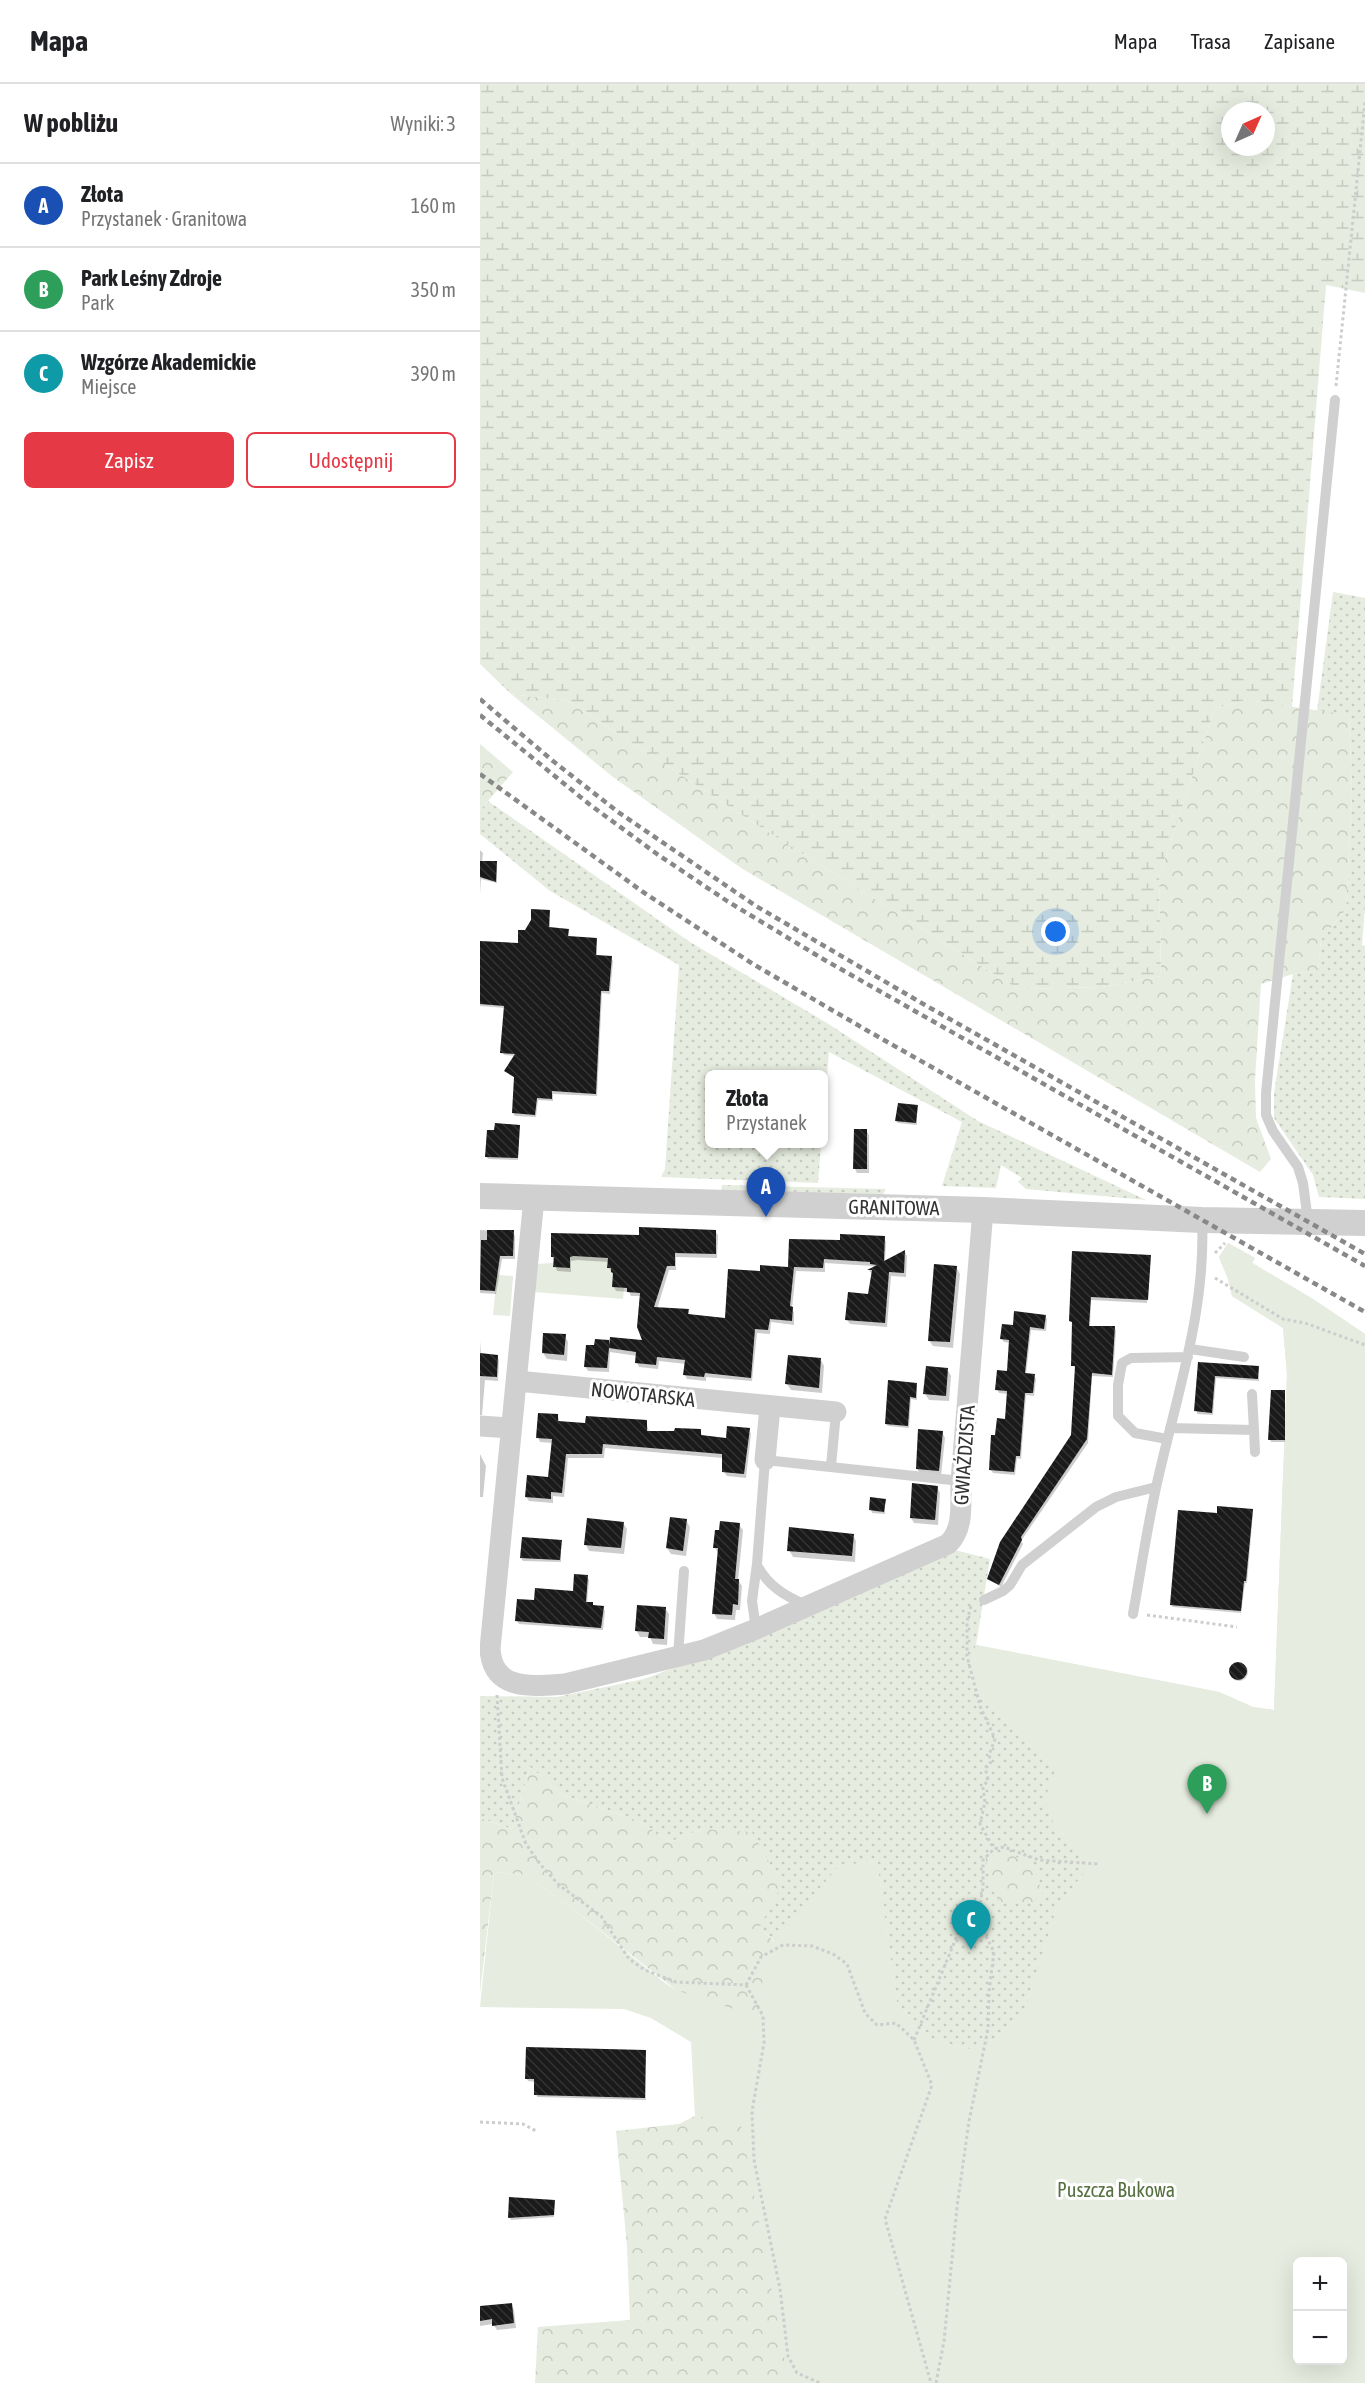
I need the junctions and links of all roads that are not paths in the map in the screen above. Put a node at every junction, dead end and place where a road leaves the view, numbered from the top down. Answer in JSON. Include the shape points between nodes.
{"nodes":[{"id":1,"x":1335,"y":400,"type":"road end"},
{"id":2,"x":480,"y":1196,"type":"edge"},
{"id":3,"x":534,"y":1198,"type":"junction"},
{"id":4,"x":983,"y":1210,"type":"junction"},
{"id":5,"x":1202,"y":1220,"type":"junction"},
{"id":6,"x":1308,"y":1221,"type":"junction"},
{"id":7,"x":1365,"y":1223,"type":"edge"},
{"id":8,"x":1189,"y":1353,"type":"junction"},
{"id":9,"x":1244,"y":1357,"type":"dead end"},
{"id":10,"x":517,"y":1381,"type":"junction"},
{"id":11,"x":1252,"y":1394,"type":"dead end"},
{"id":12,"x":770,"y":1407,"type":"junction"},
{"id":13,"x":836,"y":1412,"type":"joint"},
{"id":14,"x":480,"y":1426,"type":"edge"},
{"id":15,"x":511,"y":1428,"type":"junction"},
{"id":16,"x":1170,"y":1428,"type":"junction"},
{"id":17,"x":1254,"y":1430,"type":"junction"},
{"id":18,"x":1167,"y":1439,"type":"junction"},
{"id":19,"x":1255,"y":1452,"type":"dead end"},
{"id":20,"x":765,"y":1460,"type":"junction"},
{"id":21,"x":831,"y":1466,"type":"junction"},
{"id":22,"x":961,"y":1480,"type":"junction"},
{"id":23,"x":1156,"y":1487,"type":"junction"},
{"id":24,"x":757,"y":1564,"type":"junction"},
{"id":25,"x":684,"y":1571,"type":"dead end"},
{"id":26,"x":984,"y":1600,"type":"road end"},
{"id":27,"x":807,"y":1606,"type":"junction"},
{"id":28,"x":1133,"y":1614,"type":"road end"},
{"id":29,"x":756,"y":1629,"type":"junction"},
{"id":30,"x":678,"y":1656,"type":"junction"}],
"edges":[{"from":1,"to":6,"type":"lane","via":[[1266,1093],[1266,1115],[1298,1167]]},
{"from":2,"to":3,"type":"street","name":"GRANITOWA"},
{"from":3,"to":4,"type":"street","name":"GRANITOWA"},
{"from":3,"to":10,"type":"street"},
{"from":4,"to":5,"type":"street","name":"GRANITOWA"},
{"from":4,"to":22,"type":"street","name":"GWIAŹDZISTA"},
{"from":5,"to":6,"type":"street","name":"GRANITOWA"},
{"from":5,"to":8,"type":"lane","via":[[1203,1252]]},
{"from":6,"to":7,"type":"street","name":"GRANITOWA"},
{"from":8,"to":9,"type":"lane"},
{"from":8,"to":16,"type":"lane"},
{"from":8,"to":18,"type":"lane","via":[[1131,1358],[1122,1364],[1118,1416],[1135,1433]]},
{"from":10,"to":12,"type":"street","name":"NOWOTARSKA"},
{"from":10,"to":15,"type":"street"},
{"from":11,"to":17,"type":"lane"},
{"from":12,"to":13,"type":"street","name":"NOWOTARSKA"},
{"from":12,"to":20,"type":"street"},
{"from":13,"to":21,"type":"lane"},
{"from":14,"to":15,"type":"street"},
{"from":15,"to":30,"type":"street","name":"GWIAŹDZISTA","via":[[489,1649],[496,1673],[514,1683],[544,1686]]},
{"from":16,"to":17,"type":"lane"},
{"from":16,"to":18,"type":"lane"},
{"from":17,"to":19,"type":"lane"},
{"from":18,"to":23,"type":"lane"},
{"from":20,"to":21,"type":"lane"},
{"from":20,"to":24,"type":"lane"},
{"from":21,"to":22,"type":"lane"},
{"from":22,"to":27,"type":"street","name":"GWIAŹDZISTA","via":[[960,1525],[948,1544]]},
{"from":23,"to":26,"type":"lane","via":[[1116,1497],[1096,1507],[1022,1564],[1003,1591]]},
{"from":23,"to":28,"type":"lane"},
{"from":24,"to":27,"type":"lane","via":[[770,1584]]},
{"from":24,"to":29,"type":"lane","via":[[752,1600]]},
{"from":25,"to":30,"type":"lane"},
{"from":27,"to":29,"type":"street","name":"GWIAŹDZISTA"},
{"from":29,"to":30,"type":"street","name":"GWIAŹDZISTA"}]}
